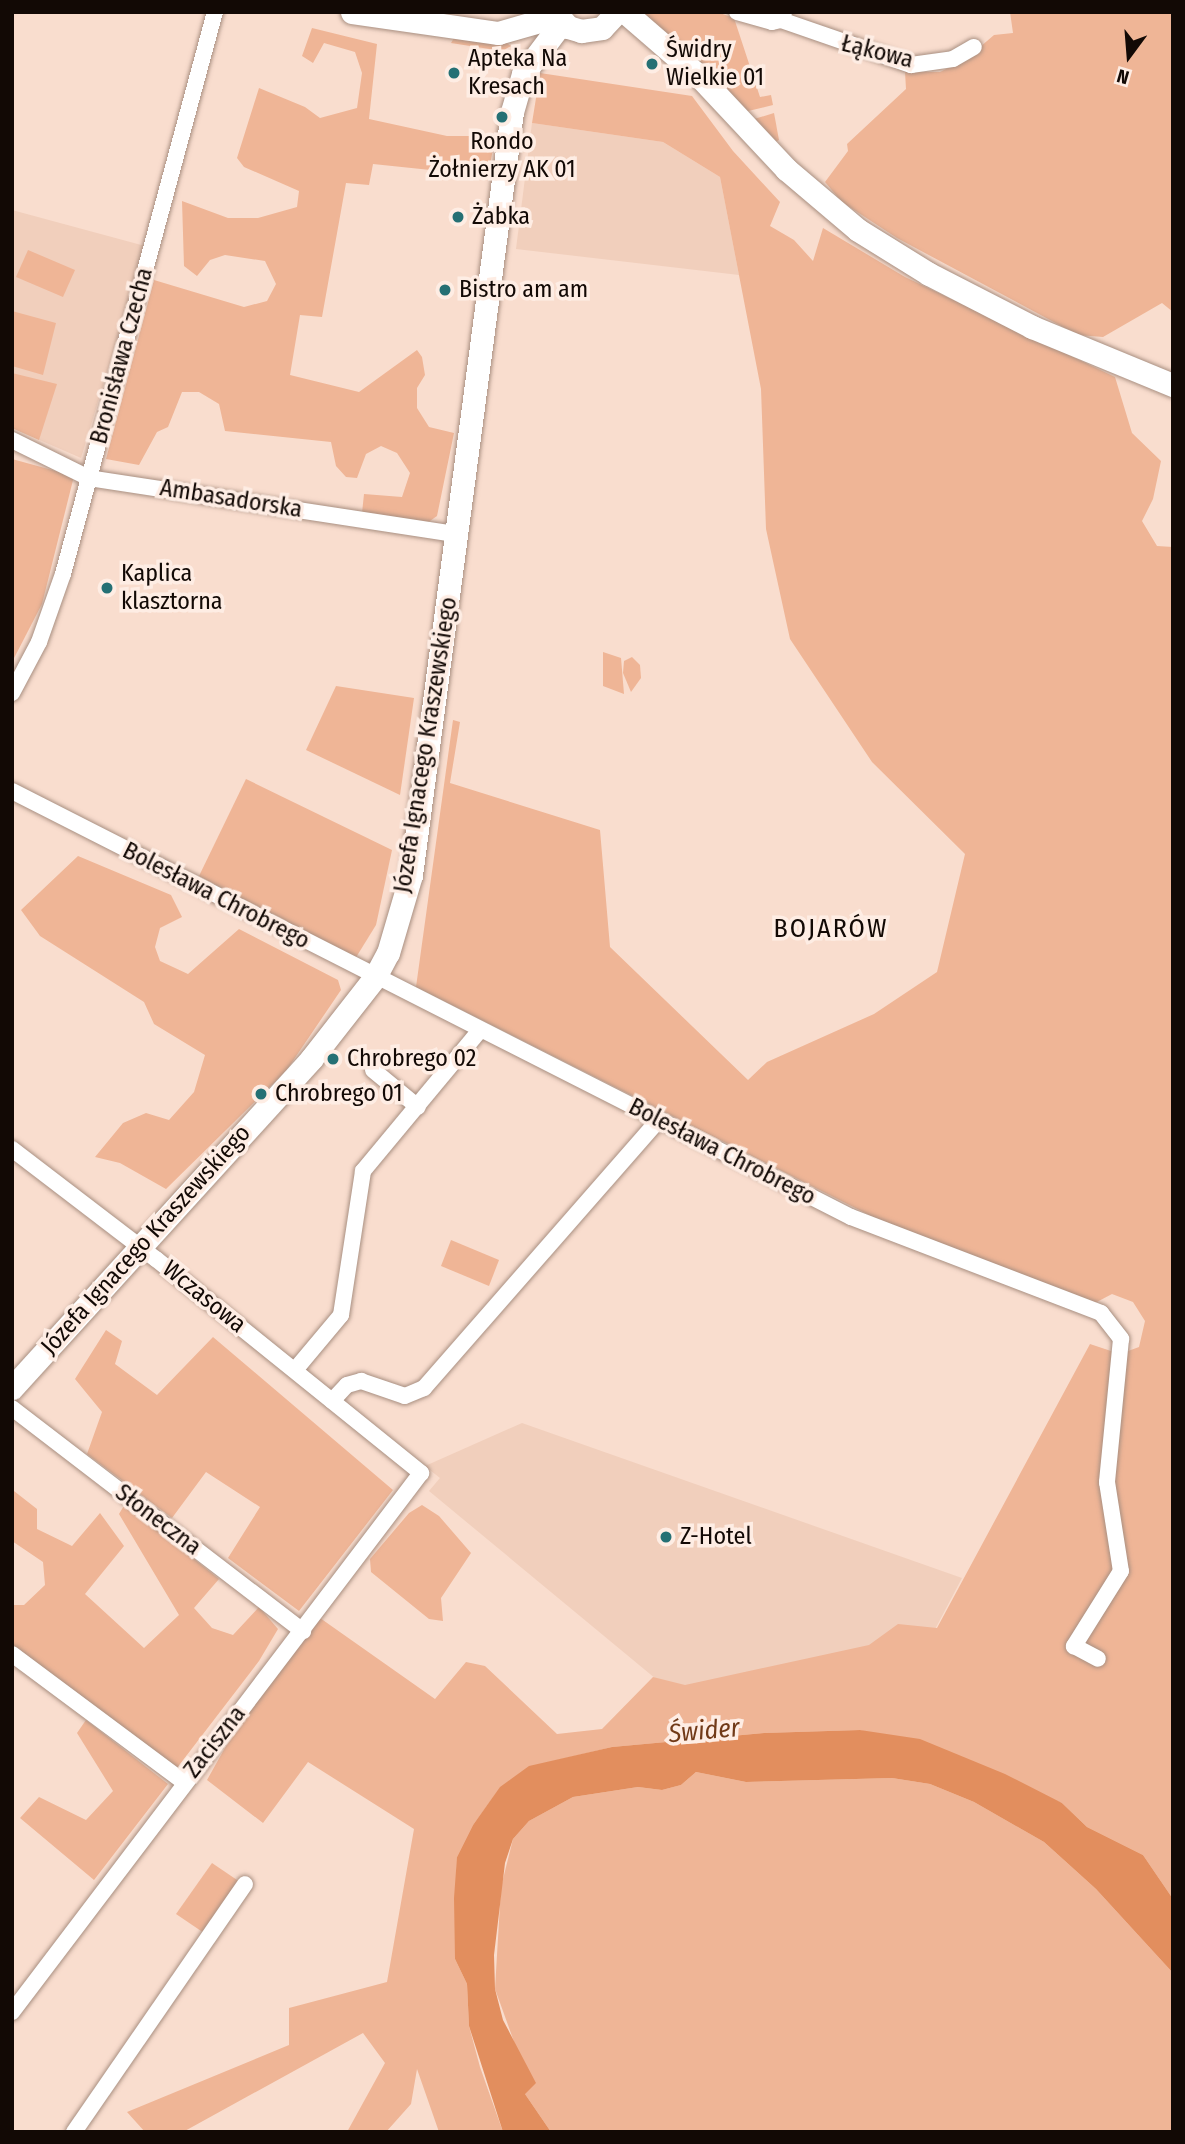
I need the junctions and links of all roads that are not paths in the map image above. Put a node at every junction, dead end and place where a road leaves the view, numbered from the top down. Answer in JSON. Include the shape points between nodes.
{"nodes":[{"id":1,"x":215,"y":12,"type":"edge"},
{"id":2,"x":352,"y":12,"type":"edge"},
{"id":3,"x":531,"y":12,"type":"edge"},
{"id":4,"x":625,"y":12,"type":"edge"},
{"id":5,"x":737,"y":12,"type":"edge"},
{"id":6,"x":783,"y":16,"type":"edge"},
{"id":7,"x":611,"y":19,"type":"edge"},
{"id":8,"x":564,"y":21,"type":"edge"},
{"id":9,"x":498,"y":32,"type":"junction"},
{"id":10,"x":974,"y":47,"type":"dead end"},
{"id":11,"x":665,"y":49,"type":"junction"},
{"id":12,"x":533,"y":62,"type":"junction"},
{"id":13,"x":1173,"y":385,"type":"edge"},
{"id":14,"x":12,"y":440,"type":"edge"},
{"id":15,"x":89,"y":478,"type":"junction"},
{"id":16,"x":457,"y":534,"type":"junction"},
{"id":17,"x":12,"y":693,"type":"edge"},
{"id":18,"x":12,"y":791,"type":"edge"},
{"id":19,"x":374,"y":977,"type":"junction"},
{"id":20,"x":480,"y":1030,"type":"junction"},
{"id":21,"x":373,"y":1070,"type":"dead end"},
{"id":22,"x":418,"y":1107,"type":"junction"},
{"id":23,"x":657,"y":1121,"type":"junction"},
{"id":24,"x":12,"y":1149,"type":"edge"},
{"id":25,"x":140,"y":1246,"type":"junction"},
{"id":26,"x":297,"y":1367,"type":"junction"},
{"id":27,"x":12,"y":1388,"type":"edge"},
{"id":28,"x":335,"y":1398,"type":"junction"},
{"id":29,"x":12,"y":1408,"type":"edge"},
{"id":30,"x":421,"y":1474,"type":"joint"},
{"id":31,"x":303,"y":1631,"type":"junction"},
{"id":32,"x":12,"y":1654,"type":"edge"},
{"id":33,"x":1098,"y":1659,"type":"dead end"},
{"id":34,"x":184,"y":1782,"type":"junction"},
{"id":35,"x":245,"y":1884,"type":"dead end"},
{"id":36,"x":12,"y":1978,"type":"edge"},
{"id":37,"x":26,"y":1989,"type":"junction"},
{"id":38,"x":12,"y":2012,"type":"edge"},
{"id":39,"x":74,"y":2132,"type":"edge"}],
"edges":[{"from":1,"to":15,"type":"street","name":"Bronisława Czecha"},
{"from":2,"to":9,"type":"street"},
{"from":3,"to":9,"type":"street"},
{"from":4,"to":11,"type":"street"},
{"from":5,"to":6,"type":"street","name":"Łąkowa","via":[[767,22]]},
{"from":6,"to":10,"type":"street","name":"Łąkowa","via":[[911,65],[953,59]]},
{"from":7,"to":8,"type":"street"},
{"from":7,"to":11,"type":"street"},
{"from":8,"to":9,"type":"street"},
{"from":8,"to":12,"type":"street","via":[[555,51]]},
{"from":9,"to":12,"type":"street"},
{"from":11,"to":13,"type":"street","via":[[700,77],[801,183],[892,252],[1065,343]]},
{"from":12,"to":16,"type":"street","name":"Józefa Ignacego Kraszewskiego","via":[[512,112]]},
{"from":14,"to":15,"type":"street","name":"Ambasadorska"},
{"from":15,"to":16,"type":"street","name":"Ambasadorska"},
{"from":15,"to":17,"type":"street","name":"Bronisława Czecha","via":[[39,642]]},
{"from":16,"to":19,"type":"street","name":"Józefa Ignacego Kraszewskiego","via":[[411,875],[388,953]]},
{"from":18,"to":19,"type":"street","name":"Bolesława Chrobrego"},
{"from":19,"to":20,"type":"street","name":"Bolesława Chrobrego"},
{"from":19,"to":25,"type":"street","name":"Józefa Ignacego Kraszewskiego","via":[[311,1059]]},
{"from":20,"to":22,"type":"street"},
{"from":20,"to":23,"type":"street","name":"Bolesława Chrobrego"},
{"from":21,"to":22,"type":"street"},
{"from":22,"to":26,"type":"street","via":[[363,1171],[341,1315]]},
{"from":23,"to":28,"type":"street","via":[[424,1388],[405,1396],[361,1381],[347,1385]]},
{"from":23,"to":33,"type":"street","name":"Bolesława Chrobrego","via":[[892,1236],[1101,1313],[1110,1321],[1121,1339],[1107,1482],[1121,1571],[1074,1646]]},
{"from":24,"to":25,"type":"street","name":"Wczasowa"},
{"from":25,"to":26,"type":"street","name":"Wczasowa"},
{"from":25,"to":27,"type":"street","name":"Józefa Ignacego Kraszewskiego"},
{"from":26,"to":28,"type":"street","name":"Wczasowa"},
{"from":28,"to":30,"type":"street","name":"Wczasowa"},
{"from":29,"to":31,"type":"street","name":"Słoneczna"},
{"from":30,"to":31,"type":"street","name":"Zaciszna"},
{"from":31,"to":34,"type":"street","name":"Zaciszna"},
{"from":32,"to":34,"type":"street"},
{"from":34,"to":37,"type":"street","name":"Zaciszna"},
{"from":35,"to":39,"type":"street"},
{"from":36,"to":37,"type":"street"},
{"from":37,"to":38,"type":"street","name":"Zaciszna"}]}
